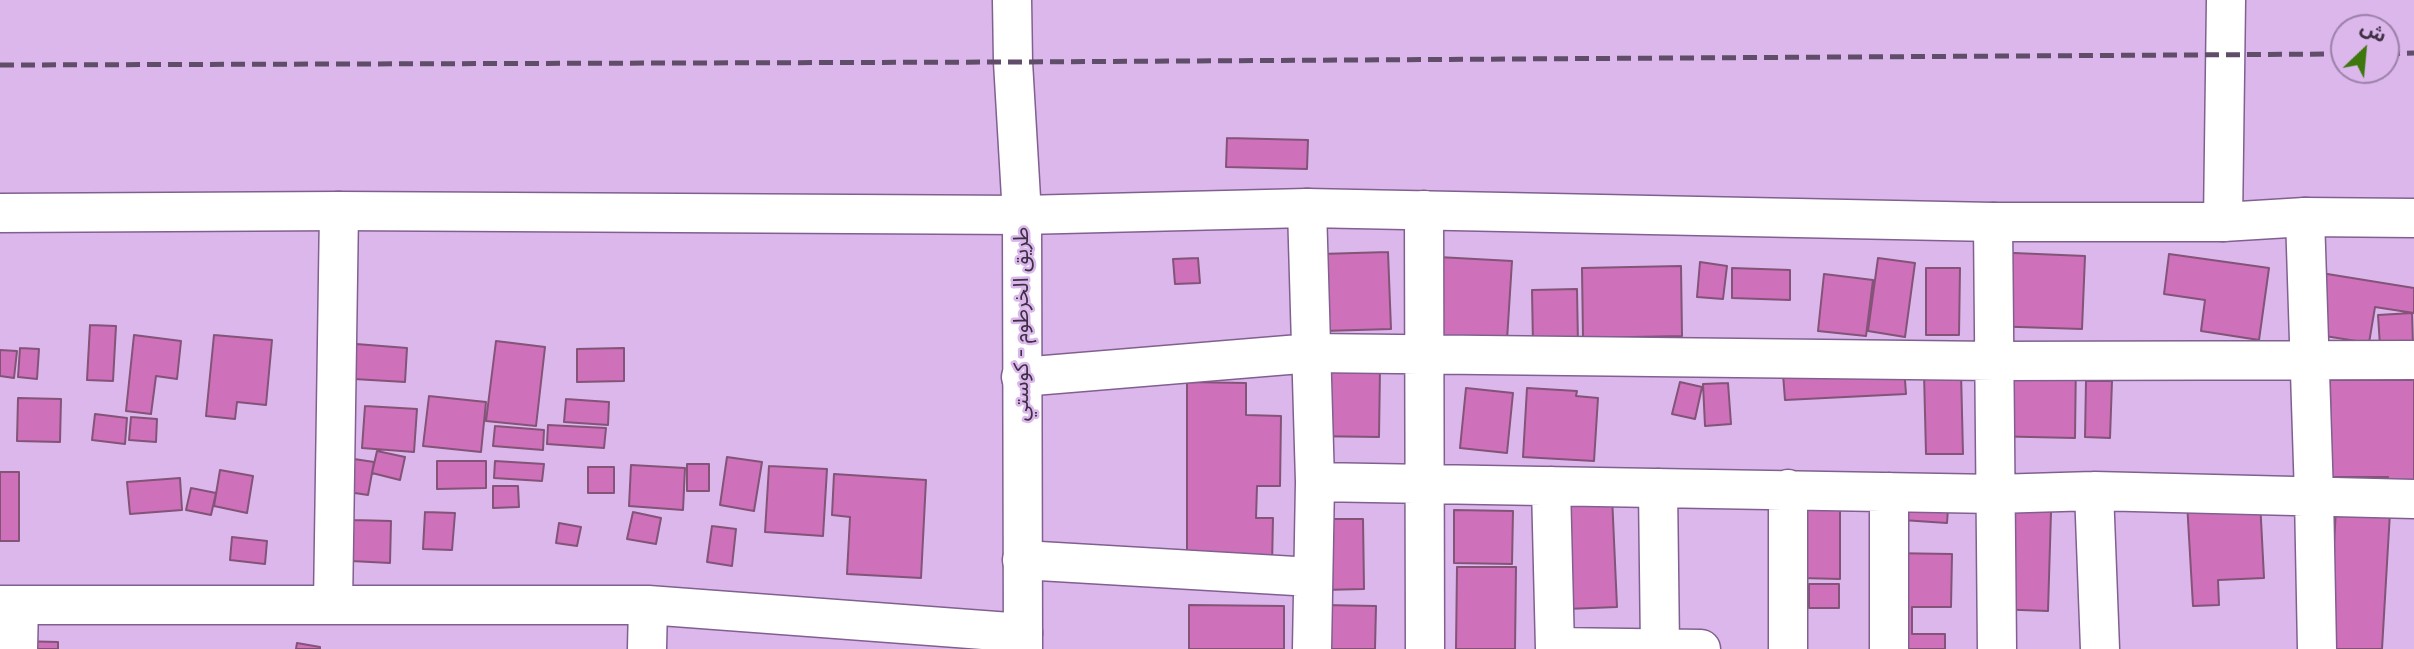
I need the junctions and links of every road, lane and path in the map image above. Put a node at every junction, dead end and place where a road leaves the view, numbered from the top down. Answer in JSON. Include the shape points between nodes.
{"nodes":[{"id":1,"x":1012,"y":0,"type":"edge"},
{"id":2,"x":2226,"y":0,"type":"edge"},
{"id":3,"x":1307,"y":208,"type":"junction"},
{"id":4,"x":1424,"y":210,"type":"junction"},
{"id":5,"x":340,"y":211,"type":"junction"},
{"id":6,"x":0,"y":213,"type":"edge"},
{"id":7,"x":1022,"y":215,"type":"junction"},
{"id":8,"x":2305,"y":217,"type":"junction"},
{"id":9,"x":2414,"y":218,"type":"edge"},
{"id":10,"x":1993,"y":222,"type":"junction"},
{"id":11,"x":2223,"y":222,"type":"junction"},
{"id":12,"x":1311,"y":353,"type":"junction"},
{"id":13,"x":1426,"y":355,"type":"junction"},
{"id":14,"x":2310,"y":359,"type":"junction"},
{"id":15,"x":2414,"y":360,"type":"edge"},
{"id":16,"x":1994,"y":361,"type":"junction"},
{"id":17,"x":1021,"y":377,"type":"junction"},
{"id":18,"x":1315,"y":482,"type":"junction"},
{"id":19,"x":1426,"y":484,"type":"junction"},
{"id":20,"x":1550,"y":486,"type":"junction"},
{"id":21,"x":1658,"y":488,"type":"junction"},
{"id":22,"x":1788,"y":489,"type":"junction"},
{"id":23,"x":2094,"y":491,"type":"junction"},
{"id":24,"x":1889,"y":492,"type":"junction"},
{"id":25,"x":1995,"y":494,"type":"junction"},
{"id":26,"x":2314,"y":496,"type":"junction"},
{"id":27,"x":2414,"y":499,"type":"edge"},
{"id":28,"x":1022,"y":560,"type":"junction"},
{"id":29,"x":1312,"y":577,"type":"junction"},
{"id":30,"x":9,"y":605,"type":"edge"},
{"id":31,"x":333,"y":605,"type":"junction"},
{"id":32,"x":648,"y":605,"type":"junction"},
{"id":33,"x":1023,"y":641,"type":"edge"},
{"id":34,"x":1555,"y":648,"type":"edge"},
{"id":35,"x":1660,"y":648,"type":"edge"},
{"id":36,"x":18,"y":649,"type":"edge"},
{"id":37,"x":647,"y":649,"type":"edge"},
{"id":38,"x":1312,"y":649,"type":"edge"},
{"id":39,"x":1426,"y":649,"type":"edge"},
{"id":40,"x":1701,"y":649,"type":"edge"},
{"id":41,"x":1788,"y":649,"type":"edge"},
{"id":42,"x":1889,"y":649,"type":"edge"},
{"id":43,"x":1997,"y":649,"type":"edge"},
{"id":44,"x":2100,"y":649,"type":"edge"},
{"id":45,"x":2317,"y":649,"type":"edge"}],
"edges":[{"from":1,"to":7,"type":"main road","name":"طريق الخرطوم - كوستي"},
{"from":2,"to":11,"type":"main road"},
{"from":3,"to":4,"type":"main road"},
{"from":3,"to":7,"type":"main road"},
{"from":3,"to":12,"type":"main road"},
{"from":4,"to":10,"type":"main road"},
{"from":4,"to":13,"type":"main road"},
{"from":5,"to":6,"type":"main road"},
{"from":5,"to":7,"type":"main road"},
{"from":5,"to":31,"type":"main road"},
{"from":7,"to":17,"type":"main road","name":"طريق الخرطوم - كوستي"},
{"from":8,"to":9,"type":"main road"},
{"from":8,"to":11,"type":"main road"},
{"from":8,"to":14,"type":"main road"},
{"from":10,"to":11,"type":"main road"},
{"from":10,"to":16,"type":"main road"},
{"from":12,"to":13,"type":"main road"},
{"from":12,"to":17,"type":"main road"},
{"from":12,"to":18,"type":"main road"},
{"from":13,"to":16,"type":"main road"},
{"from":13,"to":19,"type":"main road"},
{"from":14,"to":15,"type":"main road"},
{"from":14,"to":16,"type":"main road"},
{"from":14,"to":26,"type":"main road"},
{"from":16,"to":25,"type":"main road"},
{"from":17,"to":28,"type":"main road","name":"طريق الخرطوم - كوستي"},
{"from":18,"to":19,"type":"main road"},
{"from":18,"to":29,"type":"main road"},
{"from":19,"to":20,"type":"main road"},
{"from":19,"to":39,"type":"main road"},
{"from":20,"to":21,"type":"main road"},
{"from":20,"to":34,"type":"main road"},
{"from":21,"to":22,"type":"main road"},
{"from":21,"to":35,"type":"main road"},
{"from":22,"to":24,"type":"main road"},
{"from":22,"to":41,"type":"main road"},
{"from":23,"to":25,"type":"main road"},
{"from":23,"to":26,"type":"main road"},
{"from":23,"to":44,"type":"main road"},
{"from":24,"to":25,"type":"main road"},
{"from":24,"to":42,"type":"main road"},
{"from":25,"to":43,"type":"main road"},
{"from":26,"to":27,"type":"main road"},
{"from":26,"to":45,"type":"main road"},
{"from":28,"to":29,"type":"main road"},
{"from":28,"to":33,"type":"main road","name":"طريق الخرطوم - كوستي"},
{"from":29,"to":38,"type":"main road"},
{"from":30,"to":31,"type":"main road"},
{"from":30,"to":36,"type":"main road"},
{"from":31,"to":32,"type":"main road"},
{"from":32,"to":33,"type":"main road"},
{"from":32,"to":37,"type":"main road"},
{"from":34,"to":35,"type":"main road"},
{"from":35,"to":40,"type":"main road"}]}
